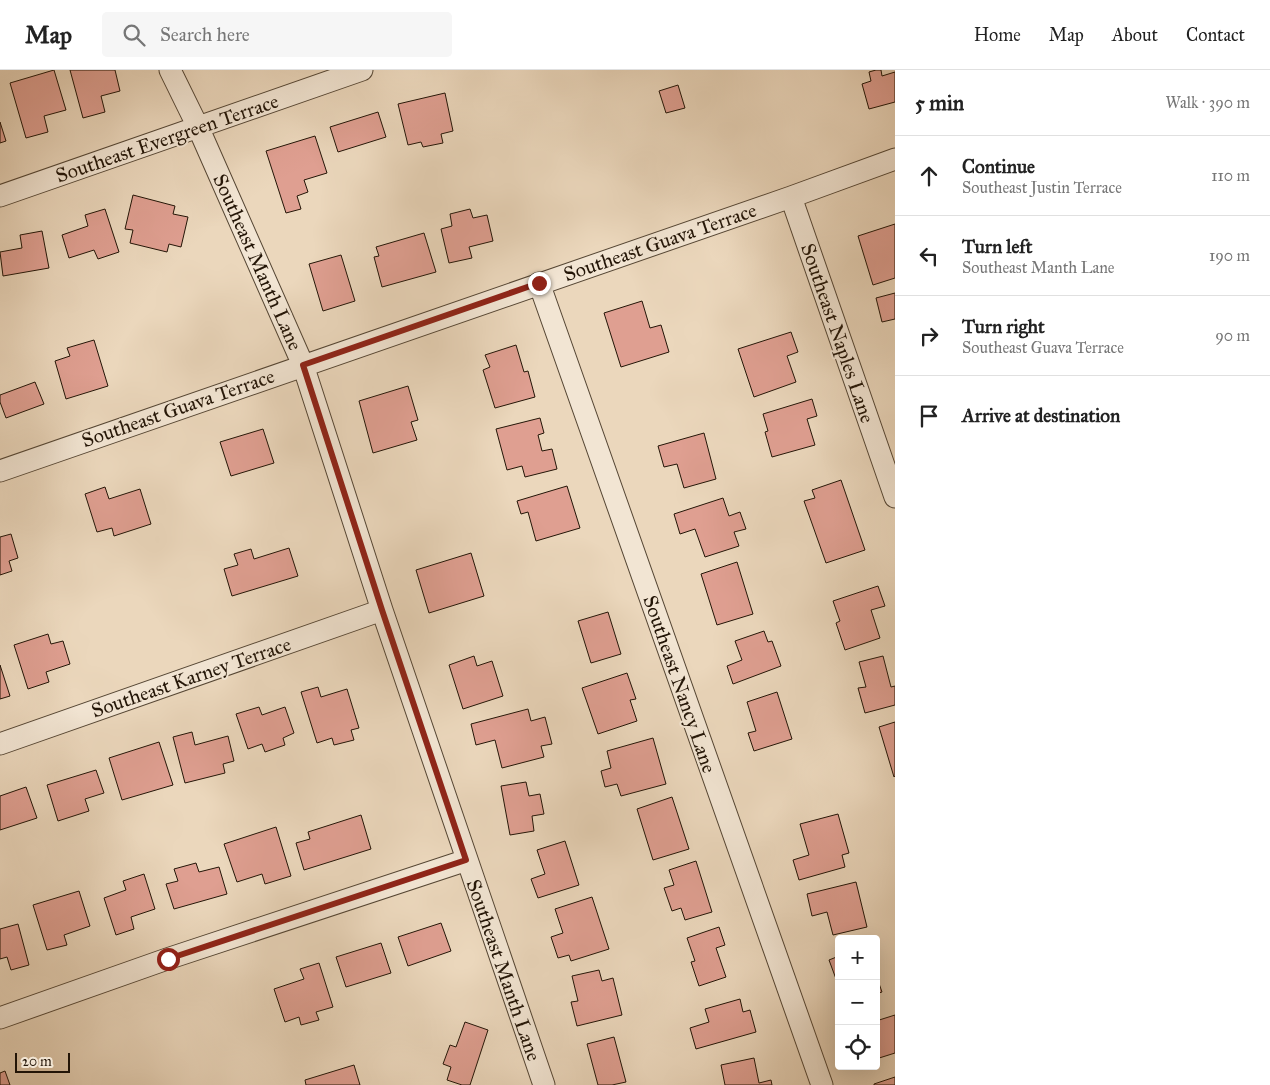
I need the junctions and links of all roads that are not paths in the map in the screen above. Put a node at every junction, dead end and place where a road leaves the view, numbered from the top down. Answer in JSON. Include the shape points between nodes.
{"nodes":[{"id":1,"x":170,"y":70,"type":"edge"},
{"id":2,"x":362,"y":70,"type":"edge"},
{"id":3,"x":198,"y":127,"type":"junction"},
{"id":4,"x":895,"y":159,"type":"edge"},
{"id":5,"x":0,"y":196,"type":"edge"},
{"id":6,"x":790,"y":197,"type":"junction"},
{"id":7,"x":539,"y":283,"type":"junction"},
{"id":8,"x":303,"y":365,"type":"junction"},
{"id":9,"x":0,"y":471,"type":"edge"},
{"id":10,"x":895,"y":497,"type":"edge"},
{"id":11,"x":382,"y":610,"type":"junction"},
{"id":12,"x":0,"y":744,"type":"edge"},
{"id":13,"x":466,"y":860,"type":"junction"},
{"id":14,"x":0,"y":1018,"type":"edge"},
{"id":15,"x":544,"y":1085,"type":"edge"},
{"id":16,"x":822,"y":1085,"type":"edge"}],
"edges":[{"from":1,"to":3,"type":"street","name":"Southeast Manth Lane"},
{"from":2,"to":3,"type":"street","name":"Southeast Evergreen Terrace"},
{"from":3,"to":5,"type":"street","name":"Southeast Evergreen Terrace"},
{"from":3,"to":8,"type":"street","name":"Southeast Manth Lane"},
{"from":4,"to":6,"type":"street","name":"Southeast Guava Terrace"},
{"from":6,"to":7,"type":"street","name":"Southeast Guava Terrace"},
{"from":6,"to":10,"type":"street","name":"Southeast Naples Lane"},
{"from":7,"to":8,"type":"street","name":"Southeast Guava Terrace"},
{"from":7,"to":16,"type":"street","name":"Southeast Nancy Lane"},
{"from":8,"to":9,"type":"street","name":"Southeast Guava Terrace"},
{"from":8,"to":11,"type":"street","name":"Southeast Manth Lane"},
{"from":11,"to":12,"type":"street","name":"Southeast Karney Terrace"},
{"from":11,"to":13,"type":"street","name":"Southeast Manth Lane"},
{"from":13,"to":14,"type":"street"},
{"from":13,"to":15,"type":"street","name":"Southeast Manth Lane"}]}
